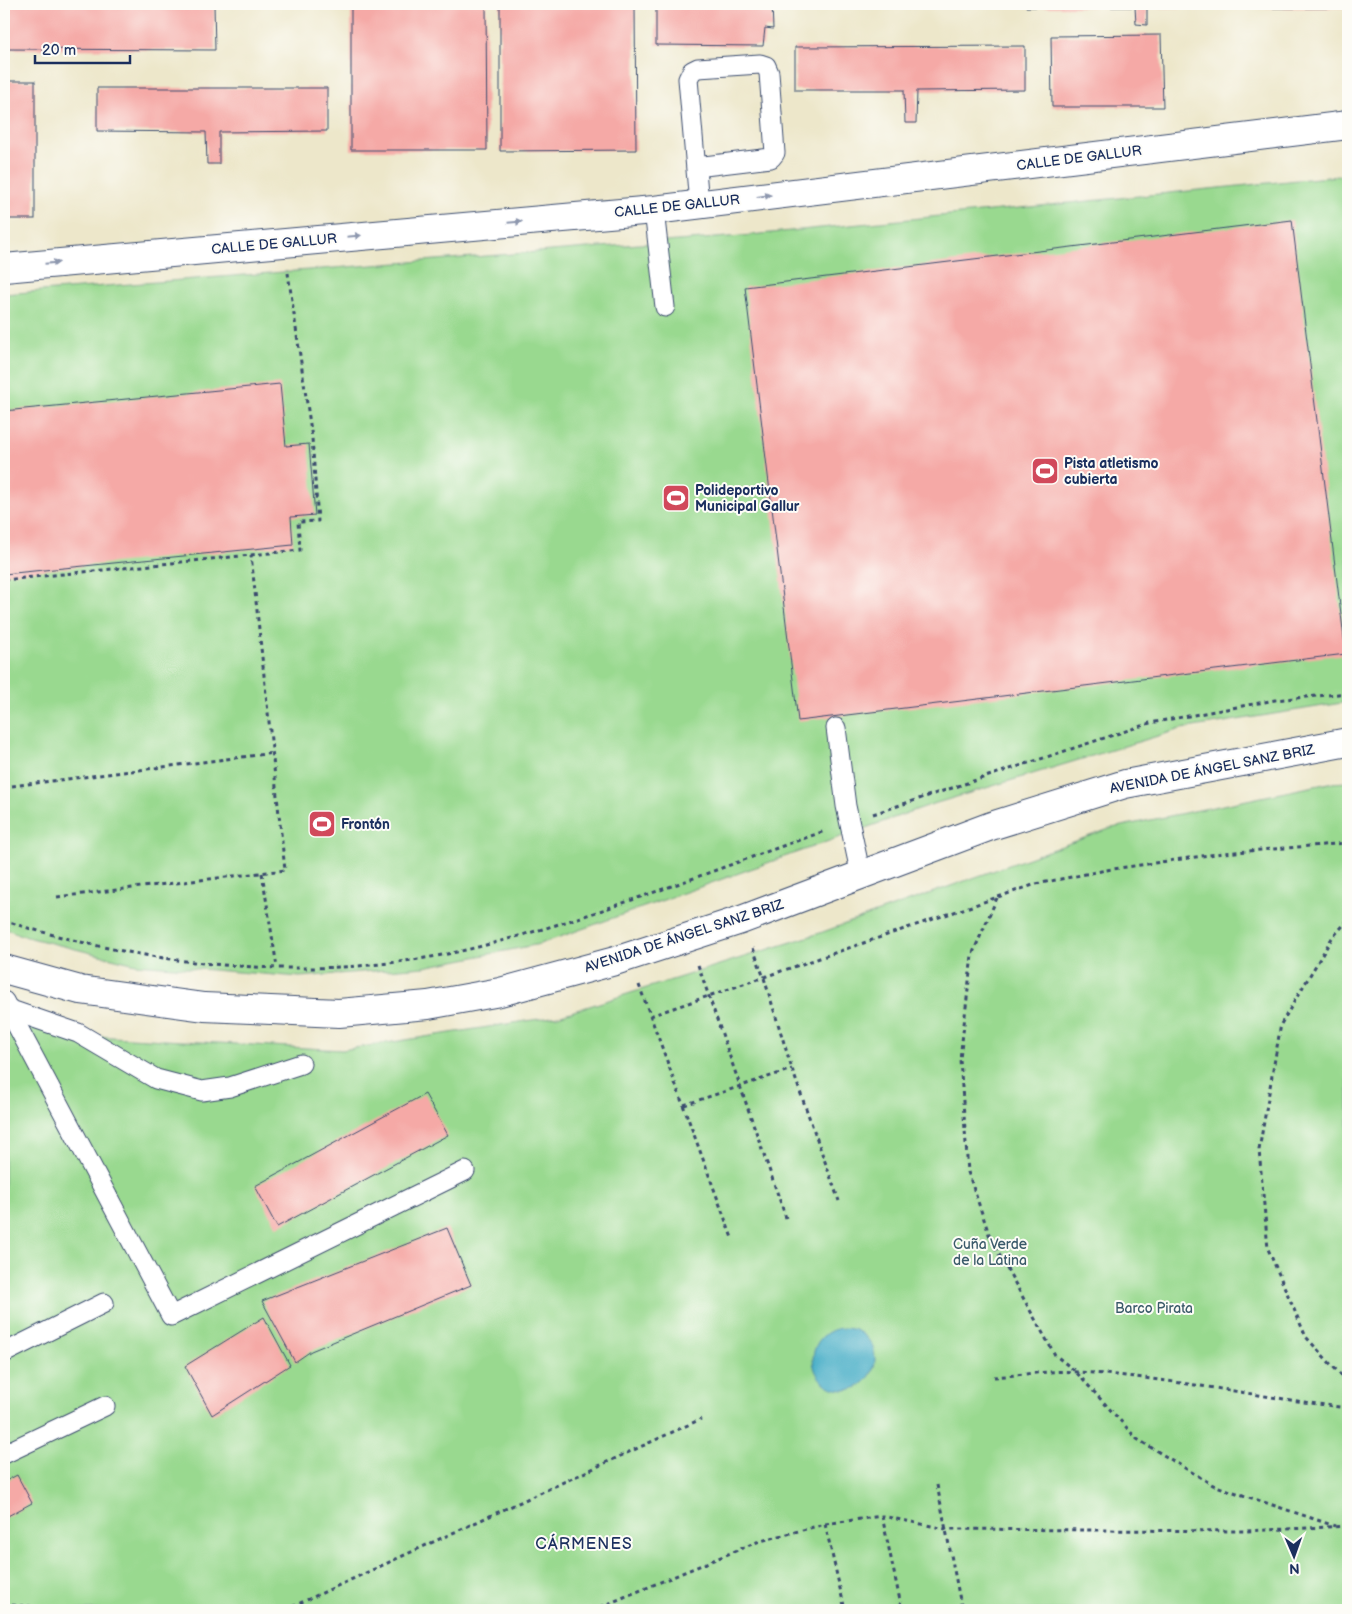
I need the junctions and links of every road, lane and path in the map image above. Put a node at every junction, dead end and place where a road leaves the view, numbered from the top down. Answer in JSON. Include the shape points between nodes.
{"nodes":[{"id":1,"x":1348,"y":125,"type":"edge"},
{"id":2,"x":696,"y":167,"type":"junction"},
{"id":3,"x":699,"y":204,"type":"junction"},
{"id":4,"x":654,"y":210,"type":"junction"},
{"id":5,"x":283,"y":243,"type":"junction"},
{"id":6,"x":4,"y":268,"type":"edge"},
{"id":7,"x":665,"y":307,"type":"dead end"},
{"id":8,"x":251,"y":555,"type":"junction"},
{"id":9,"x":4,"y":580,"type":"edge"},
{"id":10,"x":1348,"y":693,"type":"edge"},
{"id":11,"x":836,"y":728,"type":"dead end"},
{"id":12,"x":1348,"y":742,"type":"edge"},
{"id":13,"x":274,"y":753,"type":"junction"},
{"id":14,"x":4,"y":787,"type":"edge"},
{"id":15,"x":850,"y":822,"type":"junction"},
{"id":16,"x":1348,"y":843,"type":"edge"},
{"id":17,"x":262,"y":873,"type":"junction"},
{"id":18,"x":860,"y":876,"type":"junction"},
{"id":19,"x":57,"y":897,"type":"dead end"},
{"id":20,"x":997,"y":898,"type":"junction"},
{"id":21,"x":4,"y":920,"type":"edge"},
{"id":22,"x":741,"y":920,"type":"junction"},
{"id":23,"x":1348,"y":920,"type":"edge"},
{"id":24,"x":688,"y":936,"type":"junction"},
{"id":25,"x":628,"y":956,"type":"junction"},
{"id":26,"x":276,"y":967,"type":"junction"},
{"id":27,"x":4,"y":969,"type":"edge"},
{"id":28,"x":764,"y":978,"type":"junction"},
{"id":29,"x":708,"y":996,"type":"junction"},
{"id":30,"x":6,"y":1005,"type":"edge"},
{"id":31,"x":650,"y":1016,"type":"junction"},
{"id":32,"x":301,"y":1064,"type":"dead end"},
{"id":33,"x":792,"y":1069,"type":"junction"},
{"id":34,"x":738,"y":1086,"type":"junction"},
{"id":35,"x":684,"y":1105,"type":"junction"},
{"id":36,"x":465,"y":1171,"type":"dead end"},
{"id":37,"x":840,"y":1201,"type":"dead end"},
{"id":38,"x":786,"y":1218,"type":"dead end"},
{"id":39,"x":732,"y":1238,"type":"dead end"},
{"id":40,"x":104,"y":1303,"type":"dead end"},
{"id":41,"x":4,"y":1354,"type":"edge"},
{"id":42,"x":1075,"y":1371,"type":"junction"},
{"id":43,"x":994,"y":1377,"type":"dead end"},
{"id":44,"x":1348,"y":1383,"type":"edge"},
{"id":45,"x":105,"y":1406,"type":"dead end"},
{"id":46,"x":1348,"y":1408,"type":"edge"},
{"id":47,"x":701,"y":1419,"type":"dead end"},
{"id":48,"x":4,"y":1454,"type":"edge"},
{"id":49,"x":937,"y":1485,"type":"dead end"},
{"id":50,"x":882,"y":1516,"type":"junction"},
{"id":51,"x":825,"y":1524,"type":"junction"},
{"id":52,"x":1335,"y":1526,"type":"junction"},
{"id":53,"x":1348,"y":1526,"type":"edge"},
{"id":54,"x":946,"y":1530,"type":"junction"},
{"id":55,"x":4,"y":1605,"type":"edge"},
{"id":56,"x":45,"y":1610,"type":"edge"},
{"id":57,"x":285,"y":1610,"type":"edge"},
{"id":58,"x":593,"y":1610,"type":"edge"},
{"id":59,"x":845,"y":1610,"type":"edge"},
{"id":60,"x":902,"y":1610,"type":"edge"},
{"id":61,"x":962,"y":1610,"type":"edge"}],
"edges":[{"from":3,"to":1,"type":"street","name":"CALLE DE GALLUR","one_way":true},
{"from":2,"to":2,"type":"lane","via":[[688,79],[692,71],[752,64],[766,66],[769,73],[772,158]]},
{"from":2,"to":3,"type":"lane"},
{"from":3,"to":4,"type":"street","name":"CALLE DE GALLUR"},
{"from":5,"to":4,"type":"street","name":"CALLE DE GALLUR","one_way":true},
{"from":4,"to":7,"type":"lane"},
{"from":6,"to":5,"type":"street","name":"CALLE DE GALLUR","one_way":true},
{"from":5,"to":8,"type":"path","via":[[312,438],[318,521],[298,522],[300,550]]},
{"from":8,"to":9,"type":"path"},
{"from":8,"to":13,"type":"path"},
{"from":10,"to":15,"type":"path","via":[[1275,700],[1150,723]]},
{"from":11,"to":15,"type":"lane"},
{"from":12,"to":18,"type":"street","name":"AVENIDA DE ÁNGEL SANZ BRIZ","via":[[1125,784],[991,826]]},
{"from":13,"to":14,"type":"path"},
{"from":13,"to":17,"type":"path","via":[[285,870]]},
{"from":15,"to":18,"type":"lane"},
{"from":15,"to":26,"type":"path","via":[[548,927],[476,947],[336,967]]},
{"from":16,"to":20,"type":"path","via":[[1223,853],[1106,870],[1036,884]]},
{"from":17,"to":19,"type":"path"},
{"from":17,"to":26,"type":"path"},
{"from":18,"to":22,"type":"street","name":"AVENIDA DE ÁNGEL SANZ BRIZ"},
{"from":20,"to":28,"type":"path"},
{"from":20,"to":42,"type":"path","via":[[972,956],[960,1059],[968,1172],[991,1240],[1055,1355]]},
{"from":21,"to":26,"type":"path","via":[[117,951],[207,964]]},
{"from":22,"to":24,"type":"street","name":"AVENIDA DE ÁNGEL SANZ BRIZ"},
{"from":22,"to":28,"type":"path"},
{"from":23,"to":44,"type":"path","via":[[1332,938],[1281,1024],[1259,1150],[1268,1249],[1306,1337]]},
{"from":24,"to":25,"type":"street","name":"AVENIDA DE ÁNGEL SANZ BRIZ"},
{"from":24,"to":29,"type":"path"},
{"from":25,"to":27,"type":"street","name":"AVENIDA DE ÁNGEL SANZ BRIZ","via":[[500,992],[428,1005],[339,1013],[204,1007],[80,990]]},
{"from":25,"to":31,"type":"path"},
{"from":28,"to":29,"type":"path"},
{"from":28,"to":33,"type":"path"},
{"from":29,"to":31,"type":"path"},
{"from":29,"to":34,"type":"path"},
{"from":30,"to":32,"type":"lane","via":[[78,1033],[156,1079],[202,1092],[230,1087]]},
{"from":30,"to":36,"type":"lane","via":[[171,1316]]},
{"from":31,"to":35,"type":"path"},
{"from":33,"to":34,"type":"path"},
{"from":33,"to":37,"type":"path"},
{"from":34,"to":35,"type":"path"},
{"from":34,"to":38,"type":"path"},
{"from":35,"to":39,"type":"path"},
{"from":40,"to":41,"type":"lane"},
{"from":42,"to":43,"type":"path"},
{"from":42,"to":46,"type":"path","via":[[1165,1379]]},
{"from":42,"to":52,"type":"path","via":[[1137,1439],[1213,1485]]},
{"from":45,"to":48,"type":"lane"},
{"from":47,"to":57,"type":"path"},
{"from":49,"to":54,"type":"path"},
{"from":50,"to":51,"type":"path"},
{"from":50,"to":54,"type":"path"},
{"from":50,"to":60,"type":"path"},
{"from":51,"to":58,"type":"path","via":[[757,1542]]},
{"from":51,"to":59,"type":"path"},
{"from":52,"to":53,"type":"path"},
{"from":52,"to":54,"type":"path","via":[[1246,1531]]},
{"from":54,"to":61,"type":"path"},
{"from":55,"to":56,"type":"path"}]}
